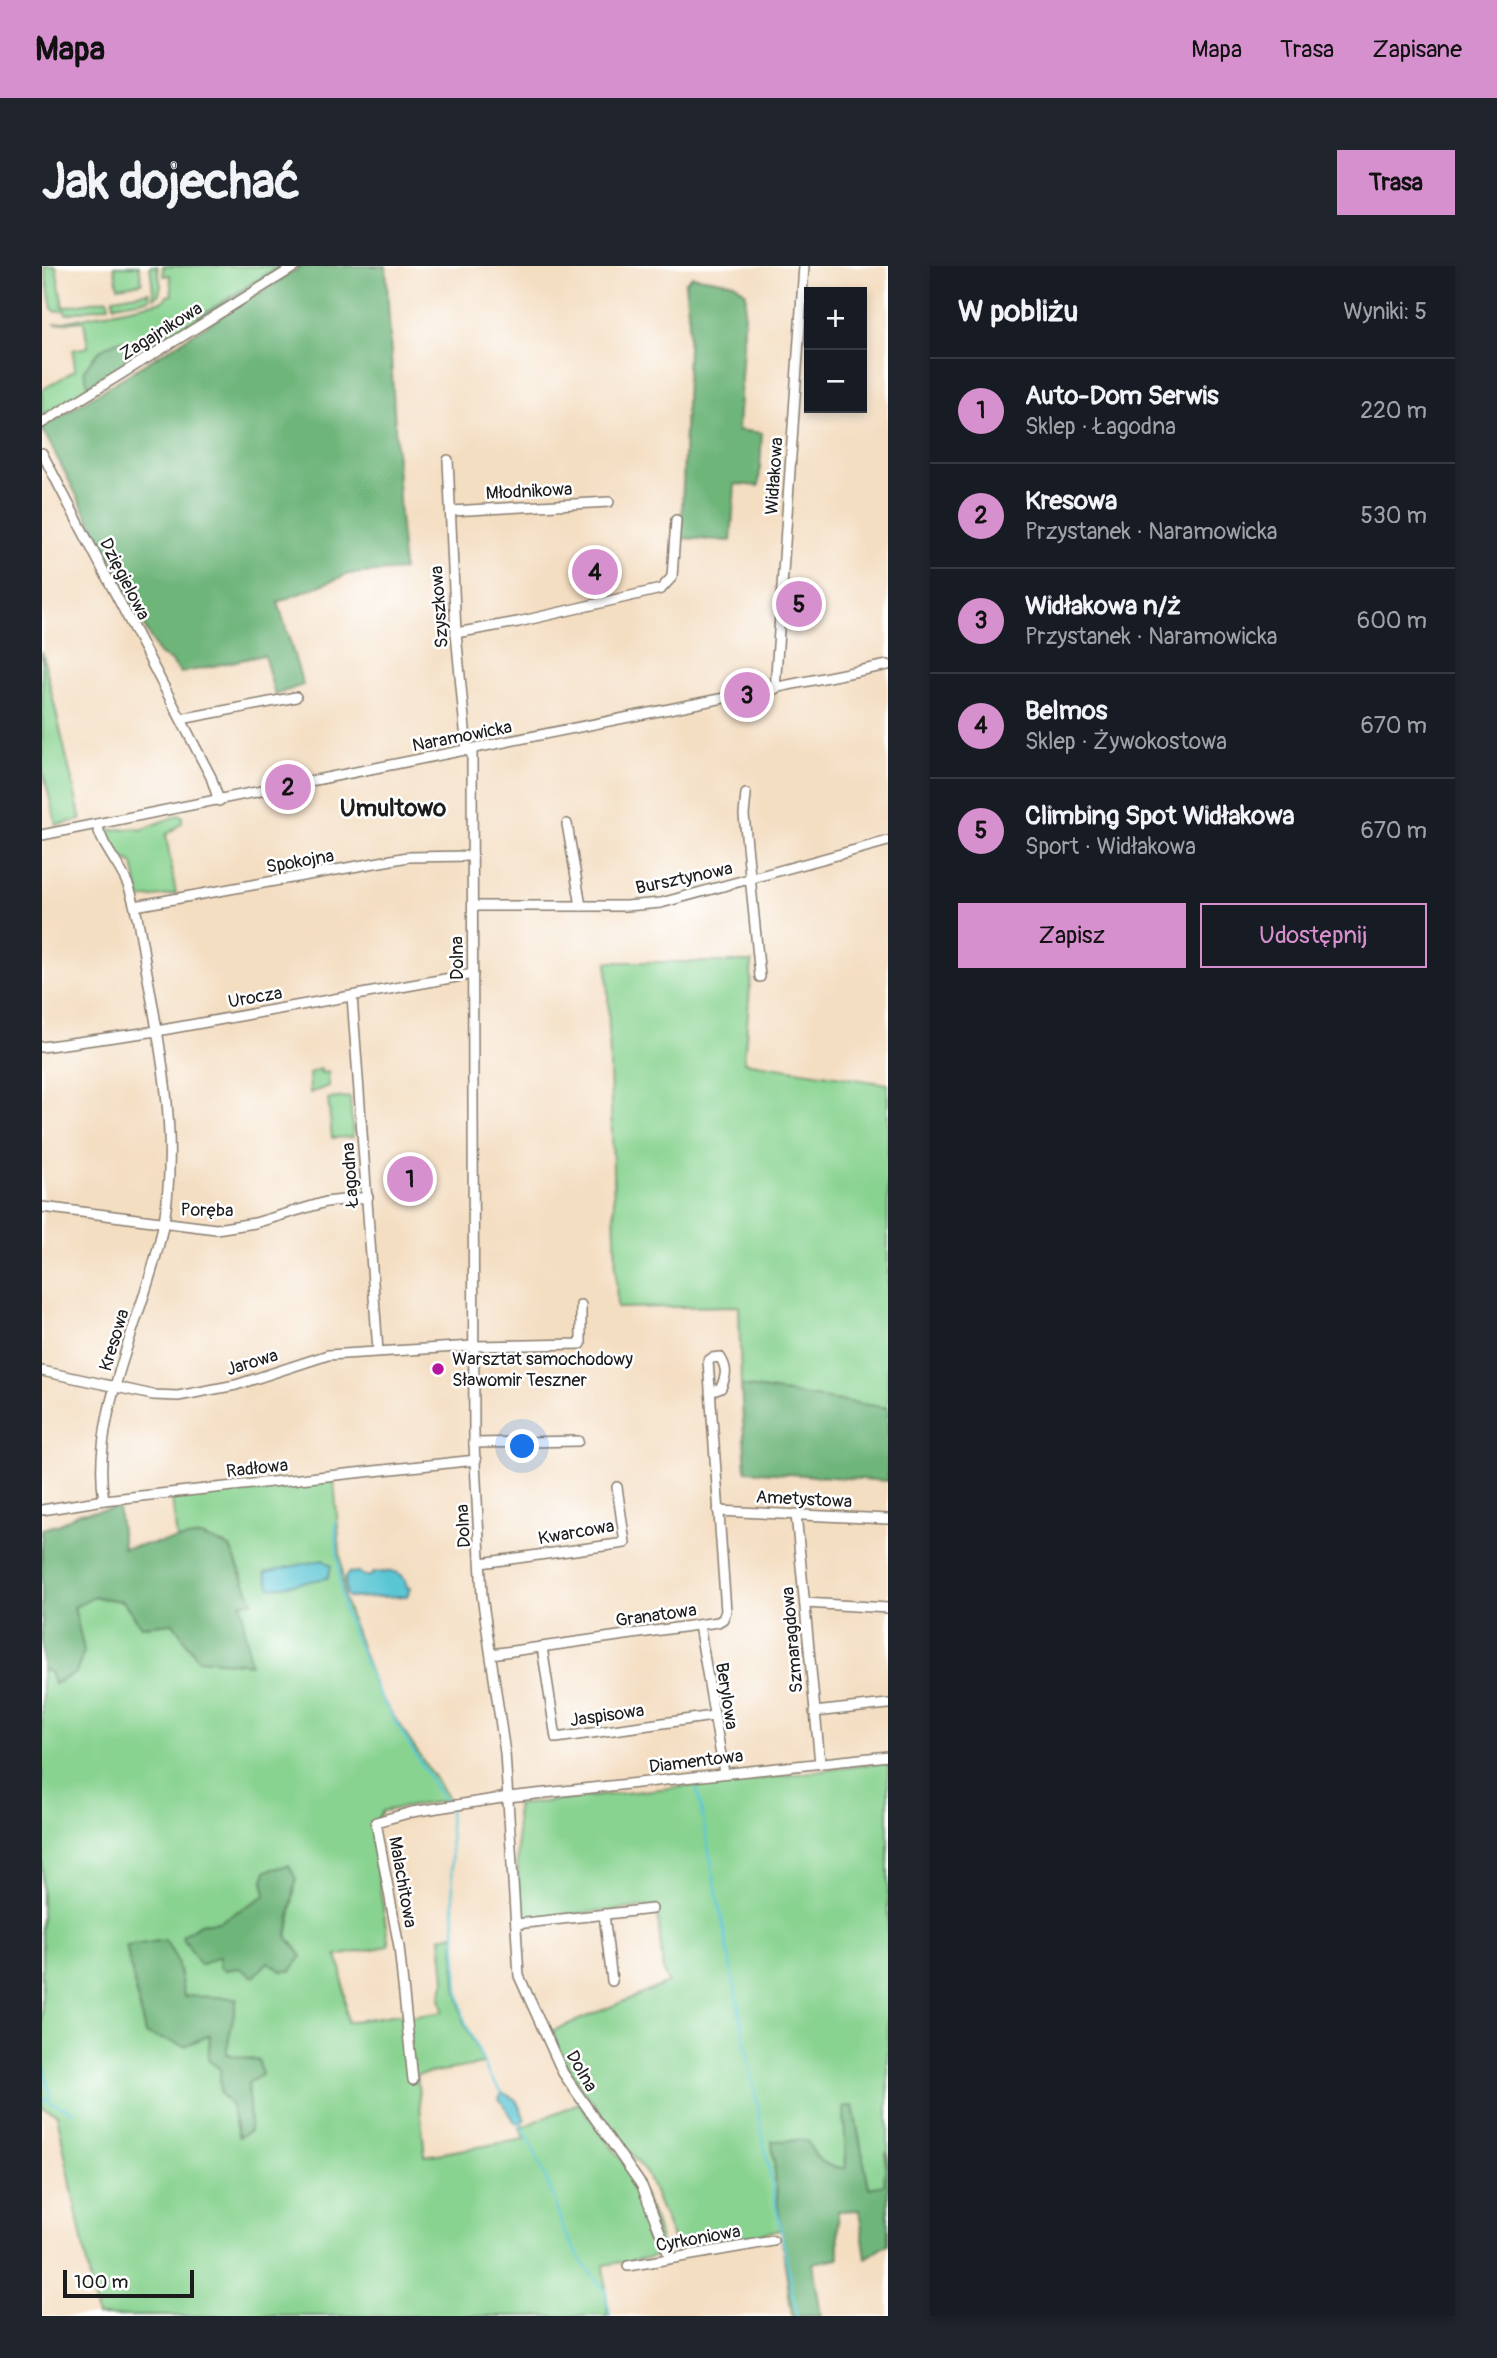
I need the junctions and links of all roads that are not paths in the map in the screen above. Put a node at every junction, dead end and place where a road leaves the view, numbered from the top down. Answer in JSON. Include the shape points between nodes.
{"nodes":[{"id":1,"x":296,"y":266,"type":"edge"},
{"id":2,"x":804,"y":266,"type":"edge"},
{"id":3,"x":42,"y":423,"type":"edge"},
{"id":4,"x":42,"y":453,"type":"edge"},
{"id":5,"x":448,"y":460,"type":"dead end"},
{"id":6,"x":609,"y":502,"type":"dead end"},
{"id":7,"x":451,"y":511,"type":"junction"},
{"id":8,"x":676,"y":520,"type":"dead end"},
{"id":9,"x":456,"y":633,"type":"junction"},
{"id":10,"x":888,"y":665,"type":"edge"},
{"id":11,"x":775,"y":689,"type":"junction"},
{"id":12,"x":296,"y":697,"type":"dead end"},
{"id":13,"x":180,"y":719,"type":"junction"},
{"id":14,"x":469,"y":751,"type":"junction"},
{"id":15,"x":746,"y":794,"type":"dead end"},
{"id":16,"x":219,"y":801,"type":"junction"},
{"id":17,"x":97,"y":824,"type":"junction"},
{"id":18,"x":567,"y":824,"type":"dead end"},
{"id":19,"x":42,"y":835,"type":"edge"},
{"id":20,"x":888,"y":841,"type":"edge"},
{"id":21,"x":472,"y":856,"type":"junction"},
{"id":22,"x":751,"y":880,"type":"junction"},
{"id":23,"x":135,"y":906,"type":"junction"},
{"id":24,"x":472,"y":906,"type":"junction"},
{"id":25,"x":581,"y":906,"type":"junction"},
{"id":26,"x":473,"y":974,"type":"junction"},
{"id":27,"x":760,"y":977,"type":"dead end"},
{"id":28,"x":352,"y":996,"type":"junction"},
{"id":29,"x":157,"y":1031,"type":"junction"},
{"id":30,"x":42,"y":1047,"type":"edge"},
{"id":31,"x":368,"y":1197,"type":"junction"},
{"id":32,"x":42,"y":1207,"type":"edge"},
{"id":33,"x":164,"y":1223,"type":"junction"},
{"id":34,"x":581,"y":1305,"type":"dead end"},
{"id":35,"x":474,"y":1346,"type":"junction"},
{"id":36,"x":378,"y":1351,"type":"junction"},
{"id":37,"x":42,"y":1371,"type":"edge"},
{"id":38,"x":116,"y":1387,"type":"junction"},
{"id":39,"x":709,"y":1391,"type":"dead end"},
{"id":40,"x":578,"y":1441,"type":"dead end"},
{"id":41,"x":474,"y":1443,"type":"junction"},
{"id":42,"x":475,"y":1460,"type":"junction"},
{"id":43,"x":617,"y":1487,"type":"dead end"},
{"id":44,"x":104,"y":1500,"type":"junction"},
{"id":45,"x":42,"y":1510,"type":"edge"},
{"id":46,"x":718,"y":1510,"type":"junction"},
{"id":47,"x":796,"y":1514,"type":"junction"},
{"id":48,"x":888,"y":1519,"type":"edge"},
{"id":49,"x":481,"y":1563,"type":"junction"},
{"id":50,"x":805,"y":1603,"type":"junction"},
{"id":51,"x":888,"y":1608,"type":"edge"},
{"id":52,"x":699,"y":1625,"type":"junction"},
{"id":53,"x":542,"y":1647,"type":"junction"},
{"id":54,"x":491,"y":1654,"type":"junction"},
{"id":55,"x":888,"y":1704,"type":"edge"},
{"id":56,"x":814,"y":1712,"type":"junction"},
{"id":57,"x":713,"y":1716,"type":"junction"},
{"id":58,"x":888,"y":1756,"type":"edge"},
{"id":59,"x":820,"y":1763,"type":"junction"},
{"id":60,"x":724,"y":1773,"type":"junction"},
{"id":61,"x":508,"y":1797,"type":"junction"},
{"id":62,"x":652,"y":1909,"type":"dead end"},
{"id":63,"x":604,"y":1914,"type":"junction"},
{"id":64,"x":516,"y":1924,"type":"junction"},
{"id":65,"x":612,"y":1981,"type":"dead end"},
{"id":66,"x":413,"y":2080,"type":"dead end"},
{"id":67,"x":773,"y":2241,"type":"dead end"},
{"id":68,"x":670,"y":2258,"type":"junction"},
{"id":69,"x":628,"y":2266,"type":"dead end"}],
"edges":[{"from":1,"to":3,"type":"street","name":"Zagajnikowa"},
{"from":2,"to":11,"type":"street","name":"Widłakowa"},
{"from":4,"to":13,"type":"street","name":"Dzięgielowa"},
{"from":5,"to":7,"type":"street","name":"Szyszkowa"},
{"from":6,"to":7,"type":"street","name":"Młodnikowa"},
{"from":7,"to":9,"type":"street","name":"Szyszkowa"},
{"from":8,"to":9,"type":"street","via":[[672,577],[660,589]]},
{"from":9,"to":14,"type":"street","name":"Szyszkowa"},
{"from":10,"to":11,"type":"street","name":"Naramowicka"},
{"from":11,"to":14,"type":"street","name":"Naramowicka"},
{"from":12,"to":13,"type":"street"},
{"from":13,"to":16,"type":"street","name":"Dzięgielowa"},
{"from":14,"to":16,"type":"street","name":"Naramowicka"},
{"from":14,"to":21,"type":"street","name":"Dolna"},
{"from":15,"to":22,"type":"street","name":"Bursztynowa"},
{"from":16,"to":17,"type":"street","name":"Naramowicka"},
{"from":17,"to":19,"type":"street","name":"Naramowicka"},
{"from":17,"to":23,"type":"street","name":"Kresowa"},
{"from":18,"to":25,"type":"street"},
{"from":20,"to":22,"type":"street","name":"Bursztynowa"},
{"from":21,"to":23,"type":"street","name":"Spokojna","via":[[408,857]]},
{"from":21,"to":24,"type":"street","name":"Dolna"},
{"from":22,"to":25,"type":"street","name":"Bursztynowa","via":[[662,903]]},
{"from":22,"to":27,"type":"street","name":"Bursztynowa"},
{"from":23,"to":29,"type":"street","name":"Kresowa"},
{"from":24,"to":25,"type":"street","name":"Bursztynowa"},
{"from":24,"to":26,"type":"street","name":"Dolna"},
{"from":26,"to":28,"type":"street","name":"Urocza"},
{"from":26,"to":35,"type":"street","name":"Dolna"},
{"from":28,"to":29,"type":"street","name":"Urocza"},
{"from":28,"to":31,"type":"street","name":"Łagodna"},
{"from":29,"to":30,"type":"street","name":"Urocza"},
{"from":29,"to":33,"type":"street","name":"Kresowa","via":[[170,1135]]},
{"from":31,"to":33,"type":"street","name":"Poręba","via":[[326,1202],[231,1228]]},
{"from":31,"to":36,"type":"street","name":"Łagodna"},
{"from":32,"to":33,"type":"street","name":"Poręba"},
{"from":33,"to":38,"type":"street","name":"Kresowa"},
{"from":34,"to":35,"type":"street","name":"Jarowa","via":[[581,1345]]},
{"from":35,"to":36,"type":"street","name":"Jarowa"},
{"from":35,"to":41,"type":"street","name":"Dolna"},
{"from":36,"to":38,"type":"street","name":"Jarowa","via":[[320,1357],[192,1395],[166,1396]]},
{"from":37,"to":38,"type":"street","name":"Jarowa"},
{"from":38,"to":44,"type":"street","name":"Kresowa","via":[[105,1432]]},
{"from":39,"to":46,"type":"street","name":"Granatowa"},
{"from":40,"to":41,"type":"street"},
{"from":41,"to":42,"type":"street","name":"Dolna"},
{"from":42,"to":44,"type":"street","name":"Radłowa"},
{"from":42,"to":49,"type":"street","name":"Dolna"},
{"from":43,"to":49,"type":"street","name":"Kwarcowa","via":[[625,1543]]},
{"from":44,"to":45,"type":"street","name":"Radłowa"},
{"from":46,"to":47,"type":"street","name":"Ametystowa"},
{"from":46,"to":52,"type":"street","name":"Granatowa","via":[[726,1611],[718,1622]]},
{"from":47,"to":48,"type":"street","name":"Ametystowa"},
{"from":47,"to":50,"type":"street","name":"Szmaragdowa"},
{"from":49,"to":54,"type":"street","name":"Dolna"},
{"from":50,"to":51,"type":"street"},
{"from":50,"to":56,"type":"street","name":"Szmaragdowa"},
{"from":52,"to":53,"type":"street","name":"Granatowa"},
{"from":52,"to":57,"type":"street","name":"Berylowa"},
{"from":53,"to":54,"type":"street","name":"Granatowa"},
{"from":53,"to":57,"type":"street","name":"Jaspisowa","via":[[556,1738]]},
{"from":54,"to":61,"type":"street","name":"Dolna"},
{"from":55,"to":56,"type":"street"},
{"from":56,"to":59,"type":"street","name":"Szmaragdowa"},
{"from":57,"to":60,"type":"street","name":"Berylowa"},
{"from":58,"to":59,"type":"street","name":"Diamentowa"},
{"from":59,"to":60,"type":"street","name":"Diamentowa"},
{"from":60,"to":61,"type":"street","name":"Diamentowa"},
{"from":61,"to":64,"type":"street","name":"Dolna"},
{"from":61,"to":66,"type":"street","name":"Malachitowa","via":[[376,1822],[399,1948]]},
{"from":62,"to":63,"type":"street"},
{"from":63,"to":64,"type":"street"},
{"from":63,"to":65,"type":"street"},
{"from":64,"to":68,"type":"street","name":"Dolna","via":[[519,1976],[557,2060],[642,2186]]},
{"from":67,"to":68,"type":"street","name":"Cyrkoniowa"},
{"from":68,"to":69,"type":"street","name":"Cyrkoniowa"}]}
